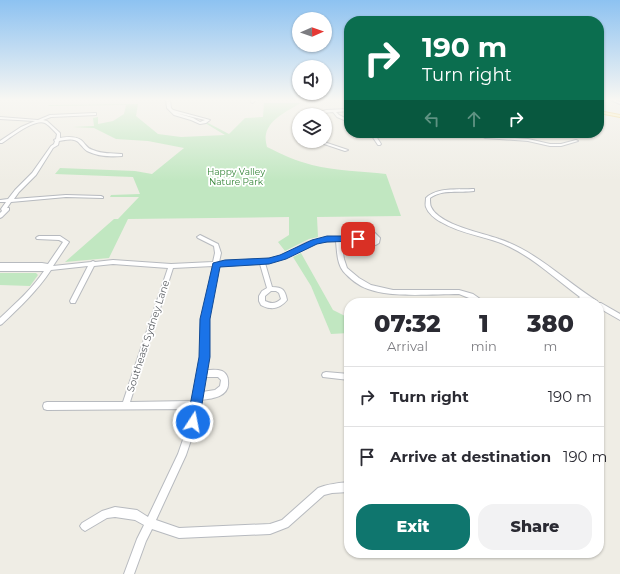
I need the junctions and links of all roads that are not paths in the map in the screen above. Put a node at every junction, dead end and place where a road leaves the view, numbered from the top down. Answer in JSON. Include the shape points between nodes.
{"nodes":[{"id":1,"x":25,"y":127,"type":"edge"},
{"id":2,"x":52,"y":127,"type":"edge"},
{"id":3,"x":375,"y":138,"type":"edge"},
{"id":4,"x":499,"y":138,"type":"edge"},
{"id":5,"x":56,"y":140,"type":"junction"},
{"id":6,"x":576,"y":141,"type":"dead end"},
{"id":7,"x":1,"y":142,"type":"dead end"},
{"id":8,"x":379,"y":144,"type":"dead end"},
{"id":9,"x":332,"y":146,"type":"edge"},
{"id":10,"x":346,"y":150,"type":"dead end"},
{"id":11,"x":120,"y":155,"type":"dead end"},
{"id":12,"x":472,"y":190,"type":"dead end"},
{"id":13,"x":100,"y":197,"type":"dead end"},
{"id":14,"x":12,"y":200,"type":"junction"},
{"id":15,"x":0,"y":201,"type":"edge"},
{"id":16,"x":0,"y":216,"type":"edge"},
{"id":17,"x":200,"y":237,"type":"dead end"},
{"id":18,"x":40,"y":238,"type":"dead end"},
{"id":19,"x":338,"y":239,"type":"junction"},
{"id":20,"x":358,"y":239,"type":"dead end"},
{"id":21,"x":262,"y":262,"type":"junction"},
{"id":22,"x":93,"y":263,"type":"junction"},
{"id":23,"x":0,"y":265,"type":"edge"},
{"id":24,"x":216,"y":265,"type":"junction"},
{"id":25,"x":171,"y":266,"type":"junction"},
{"id":26,"x":50,"y":267,"type":"junction"},
{"id":27,"x":0,"y":269,"type":"edge"},
{"id":28,"x":270,"y":289,"type":"dead end"},
{"id":29,"x":584,"y":297,"type":"edge"},
{"id":30,"x":474,"y":298,"type":"edge"},
{"id":31,"x":73,"y":301,"type":"dead end"},
{"id":32,"x":604,"y":308,"type":"edge"},
{"id":33,"x":620,"y":317,"type":"edge"},
{"id":34,"x":0,"y":322,"type":"edge"},
{"id":35,"x":202,"y":373,"type":"junction"},
{"id":36,"x":326,"y":375,"type":"dead end"},
{"id":37,"x":344,"y":377,"type":"edge"},
{"id":38,"x":198,"y":396,"type":"junction"},
{"id":39,"x":196,"y":405,"type":"junction"},
{"id":40,"x":47,"y":406,"type":"dead end"},
{"id":41,"x":125,"y":406,"type":"junction"},
{"id":42,"x":344,"y":487,"type":"edge"},
{"id":43,"x":150,"y":523,"type":"junction"},
{"id":44,"x":85,"y":526,"type":"dead end"},
{"id":45,"x":129,"y":574,"type":"edge"}],
"edges":[{"from":1,"to":7,"type":"street"},
{"from":2,"to":5,"type":"street","via":[[59,134]]},
{"from":3,"to":8,"type":"street"},
{"from":4,"to":6,"type":"street","via":[[550,145]]},
{"from":5,"to":11,"type":"street","via":[[77,139],[92,151]]},
{"from":5,"to":14,"type":"street","via":[[56,145],[21,188],[22,191]]},
{"from":9,"to":10,"type":"street"},
{"from":12,"to":29,"type":"street","via":[[436,193],[428,198],[427,205],[434,214],[451,226],[504,242],[530,255]]},
{"from":13,"to":14,"type":"street","via":[[66,196]]},
{"from":14,"to":15,"type":"street"},
{"from":14,"to":16,"type":"street"},
{"from":17,"to":24,"type":"street","via":[[213,242],[218,248]]},
{"from":18,"to":26,"type":"street","via":[[60,238],[66,242]]},
{"from":19,"to":20,"type":"street"},
{"from":19,"to":21,"type":"street","via":[[308,244],[283,257]]},
{"from":19,"to":30,"type":"street","via":[[345,269],[362,284],[392,292],[459,292]]},
{"from":21,"to":24,"type":"street"},
{"from":21,"to":28,"type":"street"},
{"from":22,"to":25,"type":"street","via":[[122,262]]},
{"from":22,"to":26,"type":"street"},
{"from":22,"to":31,"type":"street"},
{"from":23,"to":26,"type":"street"},
{"from":24,"to":25,"type":"street"},
{"from":24,"to":35,"type":"street","via":[[205,319]]},
{"from":25,"to":41,"type":"street","name":"Southeast Sydney Lane"},
{"from":26,"to":27,"type":"street"},
{"from":26,"to":34,"type":"street","via":[[32,292]]},
{"from":32,"to":33,"type":"street"},
{"from":35,"to":38,"type":"street"},
{"from":35,"to":38,"type":"street","via":[[220,374],[225,385],[218,394]]},
{"from":36,"to":37,"type":"street"},
{"from":38,"to":39,"type":"street"},
{"from":39,"to":41,"type":"street"},
{"from":39,"to":43,"type":"street","via":[[182,455]]},
{"from":40,"to":41,"type":"street"},
{"from":42,"to":43,"type":"street","via":[[321,491],[285,524],[270,529],[179,533]]},
{"from":43,"to":44,"type":"street","via":[[137,515],[115,512],[105,514]]},
{"from":43,"to":45,"type":"street"}]}
